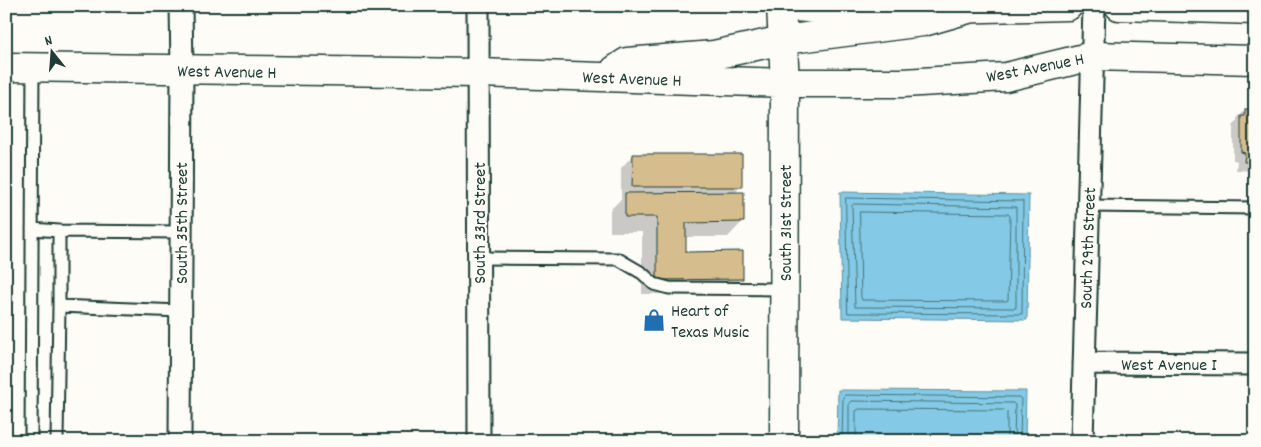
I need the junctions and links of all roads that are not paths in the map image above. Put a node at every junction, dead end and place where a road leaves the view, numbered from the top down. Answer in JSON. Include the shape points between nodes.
{"nodes":[{"id":1,"x":181,"y":6,"type":"edge"},
{"id":2,"x":478,"y":6,"type":"edge"},
{"id":3,"x":781,"y":6,"type":"edge"},
{"id":4,"x":1068,"y":6,"type":"edge"},
{"id":5,"x":1094,"y":6,"type":"edge"},
{"id":6,"x":1120,"y":6,"type":"edge"},
{"id":7,"x":847,"y":9,"type":"edge"},
{"id":8,"x":968,"y":9,"type":"junction"},
{"id":9,"x":1255,"y":10,"type":"edge"},
{"id":10,"x":783,"y":40,"type":"junction"},
{"id":11,"x":1092,"y":56,"type":"junction"},
{"id":12,"x":1255,"y":60,"type":"edge"},
{"id":13,"x":19,"y":67,"type":"edge"},
{"id":14,"x":182,"y":70,"type":"junction"},
{"id":15,"x":479,"y":73,"type":"junction"},
{"id":16,"x":604,"y":77,"type":"junction"},
{"id":17,"x":785,"y":83,"type":"junction"},
{"id":18,"x":1088,"y":206,"type":"junction"},
{"id":19,"x":1255,"y":208,"type":"edge"},
{"id":20,"x":32,"y":229,"type":"junction"},
{"id":21,"x":59,"y":231,"type":"junction"},
{"id":22,"x":181,"y":232,"type":"junction"},
{"id":23,"x":479,"y":258,"type":"junction"},
{"id":24,"x":785,"y":289,"type":"junction"},
{"id":25,"x":59,"y":306,"type":"junction"},
{"id":26,"x":180,"y":311,"type":"junction"},
{"id":27,"x":1084,"y":363,"type":"junction"},
{"id":28,"x":1255,"y":364,"type":"edge"},
{"id":29,"x":31,"y":441,"type":"edge"},
{"id":30,"x":57,"y":441,"type":"edge"},
{"id":31,"x":180,"y":441,"type":"edge"},
{"id":32,"x":479,"y":441,"type":"edge"},
{"id":33,"x":784,"y":441,"type":"edge"},
{"id":34,"x":1082,"y":441,"type":"edge"}],
"edges":[{"from":1,"to":14,"type":"street","name":"South 35th Street"},
{"from":2,"to":15,"type":"street","name":"South 33rd Street"},
{"from":3,"to":7,"type":"main road"},
{"from":3,"to":10,"type":"main road","name":"South 31st Street"},
{"from":4,"to":8,"type":"main road"},
{"from":5,"to":11,"type":"street","name":"South 29th Street"},
{"from":6,"to":9,"type":"main road"},
{"from":7,"to":8,"type":"main road"},
{"from":8,"to":10,"type":"main road","via":[[923,22]]},
{"from":10,"to":16,"type":"main road","via":[[714,55],[628,62]]},
{"from":10,"to":17,"type":"main road","name":"South 31st Street"},
{"from":11,"to":12,"type":"main road","name":"West Avenue H"},
{"from":11,"to":17,"type":"main road","name":"West Avenue H","via":[[1006,77],[903,83]]},
{"from":11,"to":18,"type":"street","name":"South 29th Street"},
{"from":13,"to":14,"type":"main road","name":"West Avenue H"},
{"from":13,"to":20,"type":"lane"},
{"from":14,"to":15,"type":"main road","name":"West Avenue H"},
{"from":14,"to":22,"type":"street","name":"South 35th Street"},
{"from":15,"to":16,"type":"main road","name":"West Avenue H"},
{"from":15,"to":23,"type":"street","name":"South 33rd Street"},
{"from":16,"to":17,"type":"main road","name":"West Avenue H"},
{"from":17,"to":24,"type":"main road","name":"South 31st Street"},
{"from":18,"to":19,"type":"lane"},
{"from":18,"to":27,"type":"street","name":"South 29th Street"},
{"from":20,"to":21,"type":"lane"},
{"from":20,"to":29,"type":"lane"},
{"from":21,"to":22,"type":"lane"},
{"from":21,"to":25,"type":"lane"},
{"from":22,"to":26,"type":"street","name":"South 35th Street"},
{"from":23,"to":24,"type":"lane","via":[[618,259],[642,272],[654,284],[669,288]]},
{"from":23,"to":32,"type":"street","name":"South 33rd Street"},
{"from":24,"to":33,"type":"main road","name":"South 31st Street"},
{"from":25,"to":26,"type":"lane"},
{"from":25,"to":30,"type":"lane"},
{"from":26,"to":31,"type":"street","name":"South 35th Street"},
{"from":27,"to":28,"type":"street","name":"West Avenue I"},
{"from":27,"to":34,"type":"street","name":"South 29th Street"}]}
